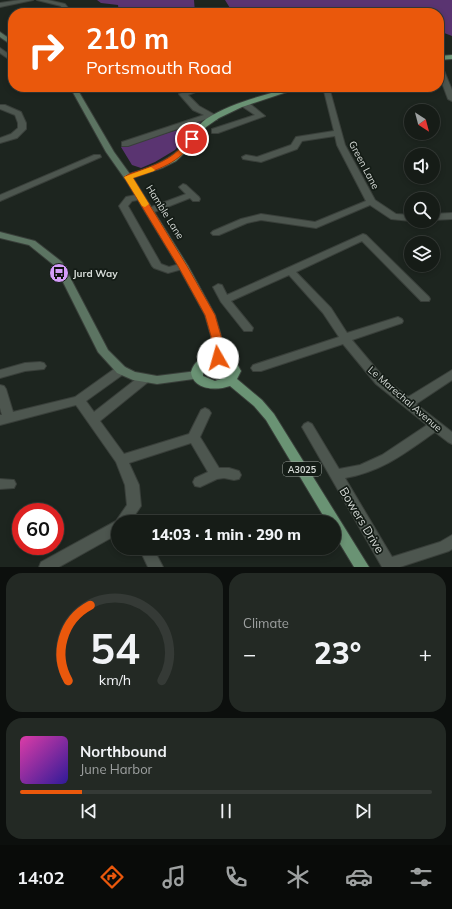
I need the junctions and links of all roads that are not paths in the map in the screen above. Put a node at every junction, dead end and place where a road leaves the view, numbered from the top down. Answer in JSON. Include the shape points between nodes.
{"nodes":[{"id":1,"x":30,"y":0,"type":"edge"},
{"id":2,"x":40,"y":0,"type":"edge"},
{"id":3,"x":0,"y":6,"type":"edge"},
{"id":4,"x":65,"y":8,"type":"edge"},
{"id":5,"x":0,"y":34,"type":"edge"},
{"id":6,"x":8,"y":40,"type":"edge"},
{"id":7,"x":444,"y":79,"type":"edge"},
{"id":8,"x":76,"y":92,"type":"edge"},
{"id":9,"x":189,"y":92,"type":"edge"},
{"id":10,"x":284,"y":92,"type":"edge"},
{"id":11,"x":327,"y":92,"type":"edge"},
{"id":12,"x":452,"y":99,"type":"edge"},
{"id":13,"x":246,"y":105,"type":"junction"},
{"id":14,"x":2,"y":107,"type":"dead end"},
{"id":15,"x":212,"y":117,"type":"junction"},
{"id":16,"x":215,"y":131,"type":"dead end"},
{"id":17,"x":338,"y":133,"type":"junction"},
{"id":18,"x":0,"y":141,"type":"edge"},
{"id":19,"x":125,"y":144,"type":"dead end"},
{"id":20,"x":246,"y":157,"type":"dead end"},
{"id":21,"x":95,"y":159,"type":"dead end"},
{"id":22,"x":128,"y":177,"type":"junction"},
{"id":23,"x":183,"y":186,"type":"dead end"},
{"id":24,"x":140,"y":197,"type":"junction"},
{"id":25,"x":0,"y":198,"type":"edge"},
{"id":26,"x":371,"y":202,"type":"junction"},
{"id":27,"x":149,"y":211,"type":"junction"},
{"id":28,"x":452,"y":216,"type":"edge"},
{"id":29,"x":440,"y":217,"type":"edge"},
{"id":30,"x":404,"y":218,"type":"edge"},
{"id":31,"x":216,"y":232,"type":"dead end"},
{"id":32,"x":0,"y":234,"type":"edge"},
{"id":33,"x":183,"y":266,"type":"junction"},
{"id":34,"x":290,"y":271,"type":"junction"},
{"id":35,"x":218,"y":287,"type":"dead end"},
{"id":36,"x":425,"y":298,"type":"dead end"},
{"id":37,"x":224,"y":300,"type":"junction"},
{"id":38,"x":398,"y":321,"type":"dead end"},
{"id":39,"x":248,"y":328,"type":"dead end"},
{"id":40,"x":345,"y":339,"type":"junction"},
{"id":41,"x":218,"y":358,"type":"junction"},
{"id":42,"x":40,"y":366,"type":"dead end"},
{"id":43,"x":257,"y":368,"type":"dead end"},
{"id":44,"x":121,"y":370,"type":"junction"},
{"id":45,"x":0,"y":374,"type":"edge"},
{"id":46,"x":452,"y":374,"type":"edge"},
{"id":47,"x":197,"y":375,"type":"junction"},
{"id":48,"x":144,"y":379,"type":"junction"},
{"id":49,"x":231,"y":380,"type":"junction"},
{"id":50,"x":0,"y":389,"type":"edge"},
{"id":51,"x":79,"y":400,"type":"junction"},
{"id":52,"x":407,"y":404,"type":"junction"},
{"id":53,"x":205,"y":413,"type":"dead end"},
{"id":54,"x":5,"y":418,"type":"edge"},
{"id":55,"x":93,"y":419,"type":"junction"},
{"id":56,"x":435,"y":426,"type":"junction"},
{"id":57,"x":308,"y":427,"type":"dead end"},
{"id":58,"x":194,"y":437,"type":"junction"},
{"id":59,"x":452,"y":439,"type":"edge"},
{"id":60,"x":121,"y":460,"type":"junction"},
{"id":61,"x":215,"y":473,"type":"junction"},
{"id":62,"x":234,"y":475,"type":"dead end"},
{"id":63,"x":336,"y":475,"type":"junction"},
{"id":64,"x":200,"y":482,"type":"dead end"},
{"id":65,"x":128,"y":515,"type":"edge"},
{"id":66,"x":111,"y":531,"type":"edge"},
{"id":67,"x":452,"y":541,"type":"edge"},
{"id":68,"x":150,"y":555,"type":"edge"},
{"id":69,"x":389,"y":566,"type":"edge"},
{"id":70,"x":46,"y":567,"type":"edge"},
{"id":71,"x":156,"y":567,"type":"edge"},
{"id":72,"x":362,"y":567,"type":"edge"}],
"edges":[{"from":1,"to":3,"type":"street"},
{"from":2,"to":4,"type":"street","via":[[63,5]]},
{"from":5,"to":6,"type":"street"},
{"from":7,"to":12,"type":"street"},
{"from":8,"to":22,"type":"street","name":"Hamble Lane","via":[[110,152]]},
{"from":9,"to":15,"type":"street","via":[[183,94],[196,108]]},
{"from":10,"to":13,"type":"main road"},
{"from":11,"to":17,"type":"street","name":"Green Lane"},
{"from":13,"to":15,"type":"main road"},
{"from":13,"to":16,"type":"street","via":[[261,116]]},
{"from":14,"to":18,"type":"street","via":[[14,111],[21,118],[22,129],[14,136]]},
{"from":15,"to":19,"type":"street"},
{"from":15,"to":22,"type":"main road","via":[[175,158],[161,166]]},
{"from":17,"to":20,"type":"street","via":[[299,139],[294,147],[258,160]]},
{"from":17,"to":26,"type":"street","name":"Green Lane","via":[[341,145]]},
{"from":21,"to":25,"type":"street"},
{"from":22,"to":24,"type":"main road","name":"Hamble Lane"},
{"from":23,"to":27,"type":"street","via":[[194,197]]},
{"from":24,"to":27,"type":"main road","name":"Hamble Lane"},
{"from":24,"to":33,"type":"street","via":[[129,199],[123,206],[157,266],[168,270]]},
{"from":26,"to":30,"type":"street","name":"Green Lane","via":[[394,217]]},
{"from":26,"to":31,"type":"street","via":[[316,225],[308,226],[259,217]]},
{"from":27,"to":33,"type":"main road","name":"Hamble Lane"},
{"from":28,"to":29,"type":"street"},
{"from":32,"to":44,"type":"street","via":[[32,243],[59,264],[104,352]]},
{"from":33,"to":41,"type":"main road","name":"Hamble Lane","via":[[210,315],[216,336]]},
{"from":34,"to":36,"type":"street","via":[[364,237]]},
{"from":34,"to":37,"type":"street"},
{"from":34,"to":40,"type":"street","name":"Le Marechal Avenue","via":[[314,295],[338,325]]},
{"from":35,"to":37,"type":"street"},
{"from":37,"to":39,"type":"street"},
{"from":38,"to":40,"type":"street"},
{"from":40,"to":43,"type":"street"},
{"from":40,"to":52,"type":"street","name":"Le Marechal Avenue","via":[[373,374]]},
{"from":41,"to":47,"type":"main road","via":[[201,363],[196,371]]},
{"from":41,"to":49,"type":"main road","via":[[228,361],[234,368]]},
{"from":42,"to":45,"type":"street","via":[[26,364]]},
{"from":44,"to":48,"type":"street"},
{"from":44,"to":51,"type":"street"},
{"from":46,"to":52,"type":"street"},
{"from":47,"to":48,"type":"street"},
{"from":47,"to":49,"type":"main road","via":[[203,383],[214,386]]},
{"from":48,"to":55,"type":"street"},
{"from":49,"to":72,"type":"main road","number":"A3025","via":[[270,417]]},
{"from":50,"to":54,"type":"street"},
{"from":51,"to":54,"type":"street"},
{"from":51,"to":55,"type":"street"},
{"from":52,"to":56,"type":"street","name":"Le Marechal Avenue"},
{"from":53,"to":58,"type":"street"},
{"from":55,"to":60,"type":"street"},
{"from":56,"to":59,"type":"street","name":"Le Marechal Avenue"},
{"from":56,"to":63,"type":"street","name":"Bowers Drive","via":[[387,459],[362,470]]},
{"from":57,"to":63,"type":"street","name":"Bowers Drive"},
{"from":58,"to":60,"type":"street"},
{"from":58,"to":61,"type":"street"},
{"from":60,"to":65,"type":"street","via":[[132,485],[134,506]]},
{"from":61,"to":62,"type":"street"},
{"from":61,"to":64,"type":"street"},
{"from":63,"to":69,"type":"street","name":"Bowers Drive"},
{"from":66,"to":70,"type":"street"},
{"from":67,"to":69,"type":"street","name":"Bowers Drive","via":[[444,547]]},
{"from":68,"to":71,"type":"street"}]}
